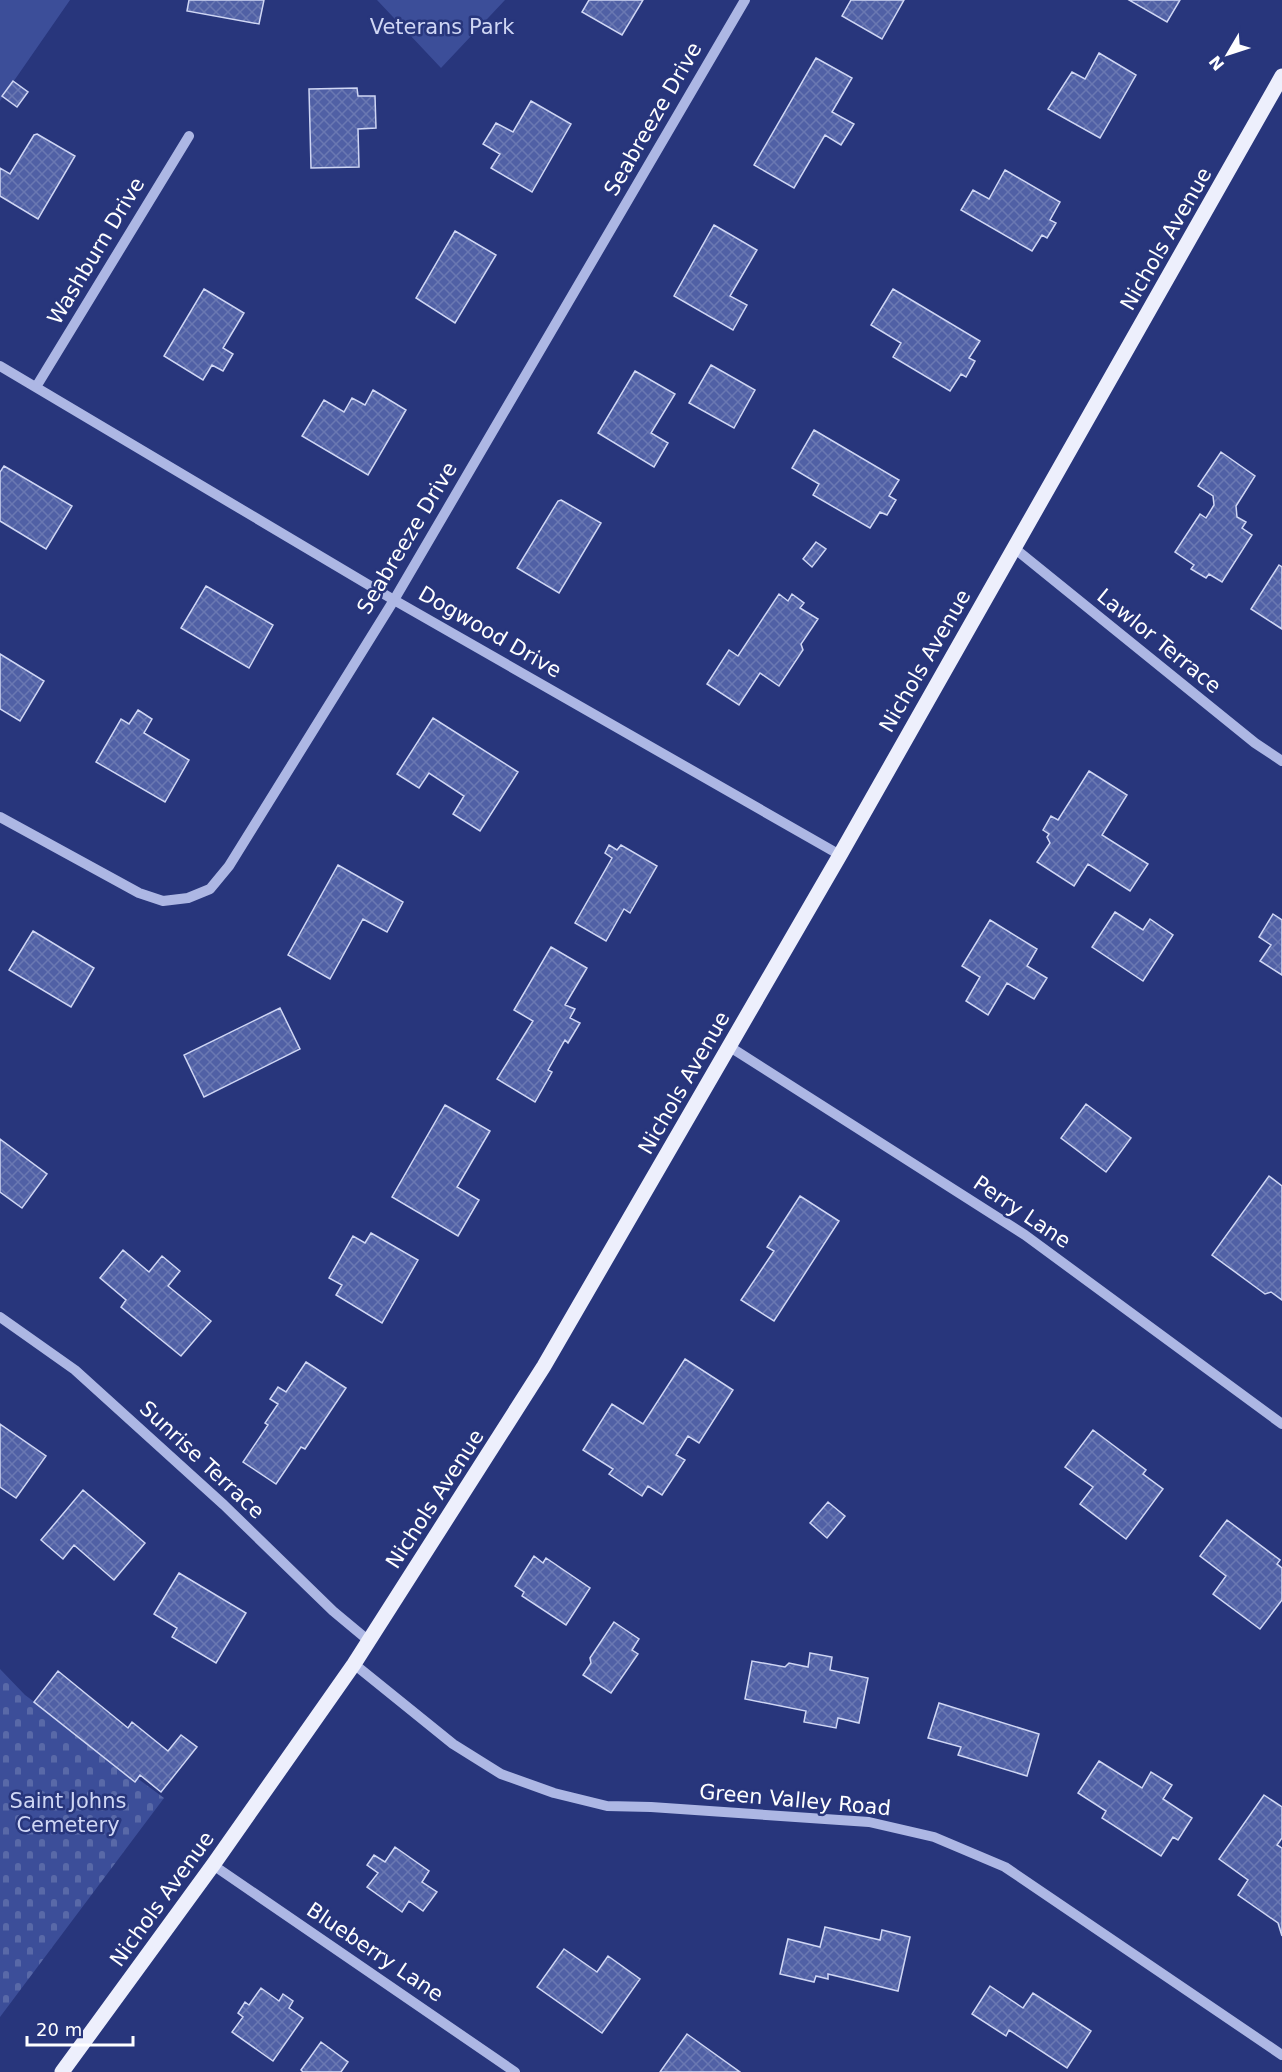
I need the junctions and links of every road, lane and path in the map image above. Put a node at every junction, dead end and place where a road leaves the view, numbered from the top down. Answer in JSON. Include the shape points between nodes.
{"nodes":[{"id":1,"x":745,"y":0,"type":"edge"},
{"id":2,"x":1282,"y":76,"type":"edge"},
{"id":3,"x":189,"y":136,"type":"dead end"},
{"id":4,"x":0,"y":366,"type":"edge"},
{"id":5,"x":36,"y":387,"type":"junction"},
{"id":6,"x":1014,"y":548,"type":"junction"},
{"id":7,"x":394,"y":600,"type":"junction"},
{"id":8,"x":1282,"y":761,"type":"edge"},
{"id":9,"x":0,"y":816,"type":"edge"},
{"id":10,"x":840,"y":855,"type":"junction"},
{"id":11,"x":730,"y":1047,"type":"junction"},
{"id":12,"x":0,"y":1317,"type":"edge"},
{"id":13,"x":1282,"y":1425,"type":"edge"},
{"id":14,"x":369,"y":1641,"type":"junction"},
{"id":15,"x":354,"y":1664,"type":"junction"},
{"id":16,"x":213,"y":1865,"type":"junction"},
{"id":17,"x":1282,"y":2055,"type":"edge"},
{"id":18,"x":62,"y":2072,"type":"edge"},
{"id":19,"x":515,"y":2072,"type":"edge"}],
"edges":[{"from":1,"to":7,"type":"street","name":"Seabreeze Drive"},
{"from":2,"to":6,"type":"main road","name":"Nichols Avenue"},
{"from":3,"to":5,"type":"street","name":"Washburn Drive"},
{"from":4,"to":5,"type":"street","name":"Dogwood Drive"},
{"from":5,"to":7,"type":"street","name":"Dogwood Drive"},
{"from":6,"to":8,"type":"street","name":"Lawlor Terrace"},
{"from":6,"to":10,"type":"main road","name":"Nichols Avenue"},
{"from":7,"to":9,"type":"street","name":"Seabreeze Drive","via":[[229,867],[210,889],[188,898],[163,901],[139,893]]},
{"from":7,"to":10,"type":"street","name":"Dogwood Drive"},
{"from":10,"to":11,"type":"main road","name":"Nichols Avenue"},
{"from":11,"to":13,"type":"street","name":"Perry Lane","via":[[1025,1235]]},
{"from":11,"to":14,"type":"main road","name":"Nichols Avenue","via":[[544,1366]]},
{"from":12,"to":14,"type":"street","name":"Sunrise Terrace","via":[[75,1370]]},
{"from":14,"to":15,"type":"main road","name":"Nichols Avenue"},
{"from":15,"to":16,"type":"main road","name":"Nichols Avenue"},
{"from":15,"to":17,"type":"street","name":"Green Valley Road","via":[[453,1744],[501,1774],[554,1793],[607,1806],[869,1822],[934,1837],[1005,1867]]},
{"from":16,"to":18,"type":"main road","name":"Nichols Avenue"},
{"from":16,"to":19,"type":"street","name":"Blueberry Lane"}]}
